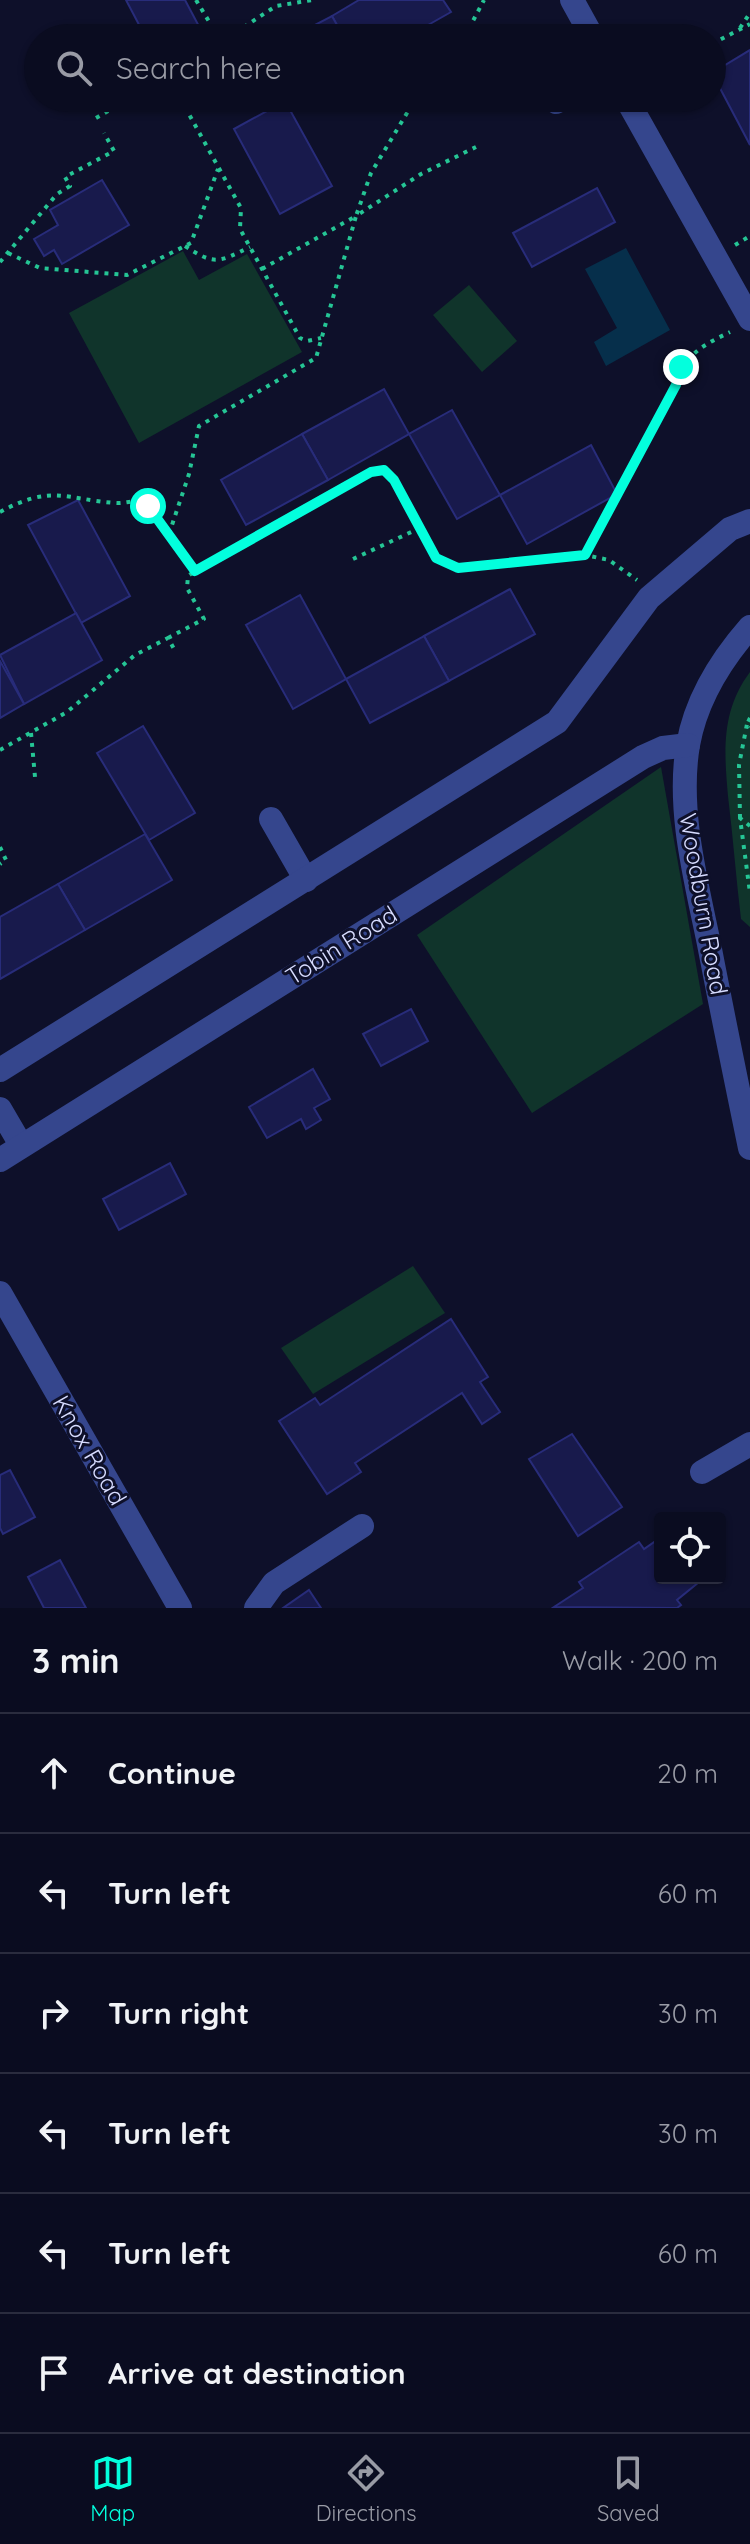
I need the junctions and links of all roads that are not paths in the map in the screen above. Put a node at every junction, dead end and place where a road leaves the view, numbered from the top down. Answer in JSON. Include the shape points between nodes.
{"nodes":[{"id":1,"x":572,"y":0,"type":"edge"},
{"id":2,"x":585,"y":24,"type":"edge"},
{"id":3,"x":633,"y":112,"type":"edge"},
{"id":4,"x":745,"y":323,"type":"edge"},
{"id":5,"x":750,"y":521,"type":"edge"},
{"id":6,"x":750,"y":627,"type":"edge"},
{"id":7,"x":688,"y":745,"type":"junction"},
{"id":8,"x":271,"y":819,"type":"dead end"},
{"id":9,"x":306,"y":880,"type":"junction"},
{"id":10,"x":0,"y":1070,"type":"edge"},
{"id":11,"x":0,"y":1109,"type":"edge"},
{"id":12,"x":21,"y":1145,"type":"junction"},
{"id":13,"x":750,"y":1148,"type":"edge"},
{"id":14,"x":0,"y":1160,"type":"edge"},
{"id":15,"x":0,"y":1293,"type":"edge"},
{"id":16,"x":750,"y":1444,"type":"edge"},
{"id":17,"x":702,"y":1472,"type":"dead end"},
{"id":18,"x":362,"y":1526,"type":"dead end"},
{"id":19,"x":180,"y":1608,"type":"edge"},
{"id":20,"x":256,"y":1608,"type":"edge"}],
"edges":[{"from":1,"to":2,"type":"street"},
{"from":3,"to":4,"type":"street"},
{"from":5,"to":9,"type":"street","via":[[730,529],[653,594],[557,722]]},
{"from":6,"to":7,"type":"street","name":"Woodburn Road","via":[[715,675]]},
{"from":7,"to":12,"type":"street","name":"Tobin Road","via":[[643,757]]},
{"from":7,"to":13,"type":"street","name":"Woodburn Road","via":[[689,839]]},
{"from":8,"to":9,"type":"street"},
{"from":9,"to":10,"type":"street"},
{"from":11,"to":12,"type":"street"},
{"from":12,"to":14,"type":"street","name":"Tobin Road"},
{"from":15,"to":19,"type":"street","name":"Knox Road"},
{"from":16,"to":17,"type":"street"},
{"from":18,"to":20,"type":"street","via":[[274,1583]]}]}
